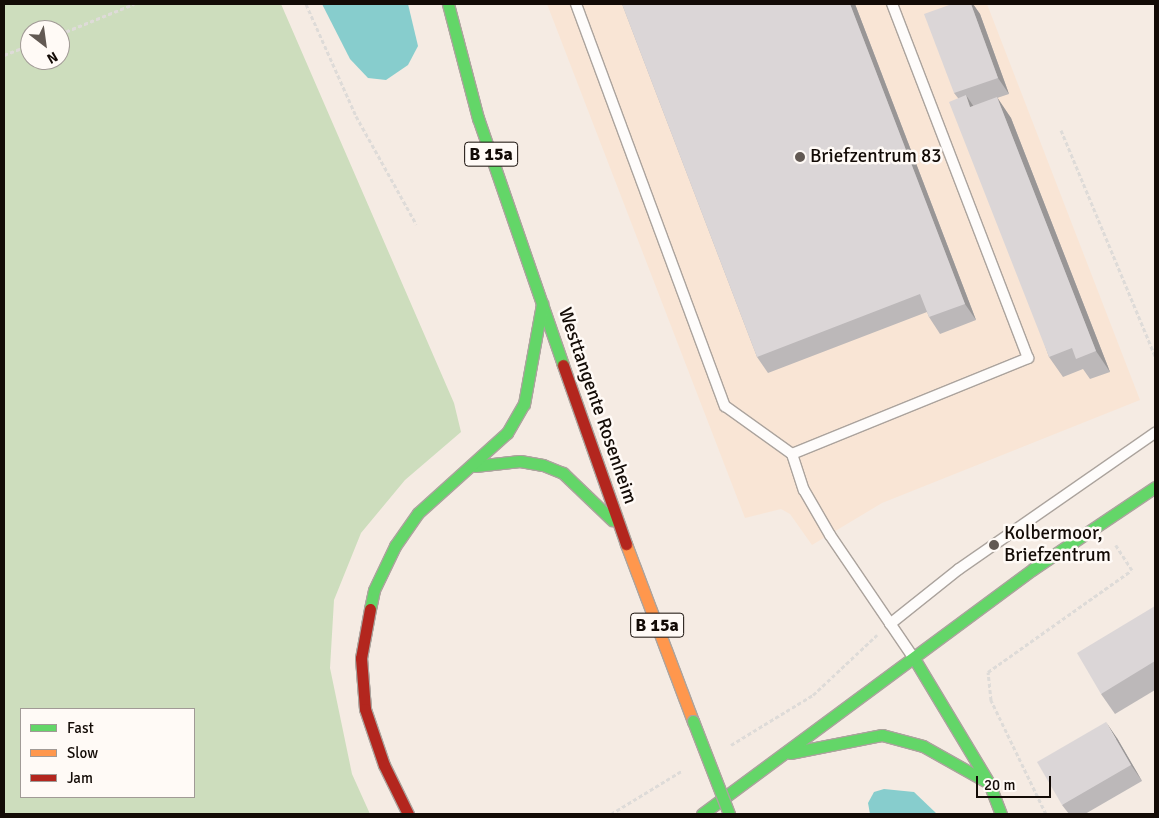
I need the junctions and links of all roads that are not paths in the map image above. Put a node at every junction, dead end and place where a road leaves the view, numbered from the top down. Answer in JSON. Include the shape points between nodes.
{"nodes":[{"id":1,"x":448,"y":4,"type":"edge"},
{"id":2,"x":576,"y":4,"type":"edge"},
{"id":3,"x":892,"y":4,"type":"edge"},
{"id":4,"x":543,"y":300,"type":"junction"},
{"id":5,"x":1155,"y":433,"type":"edge"},
{"id":6,"x":792,"y":454,"type":"junction"},
{"id":7,"x":475,"y":466,"type":"junction"},
{"id":8,"x":1155,"y":486,"type":"edge"},
{"id":9,"x":620,"y":529,"type":"junction"},
{"id":10,"x":890,"y":624,"type":"junction"},
{"id":11,"x":915,"y":660,"type":"junction"},
{"id":12,"x":790,"y":753,"type":"junction"},
{"id":13,"x":989,"y":783,"type":"junction"},
{"id":14,"x":408,"y":814,"type":"edge"},
{"id":15,"x":702,"y":814,"type":"edge"},
{"id":16,"x":729,"y":814,"type":"edge"},
{"id":17,"x":1001,"y":814,"type":"edge"}],
"edges":[{"from":1,"to":4,"type":"main road","name":"Westtangente Rosenheim","number":"B 15a","via":[[478,118]]},
{"from":2,"to":6,"type":"lane","via":[[725,406]]},
{"from":3,"to":6,"type":"lane","via":[[1028,358]]},
{"from":4,"to":7,"type":"main road","via":[[524,404],[507,433]]},
{"from":4,"to":9,"type":"main road","name":"Westtangente Rosenheim","number":"B 15a"},
{"from":5,"to":10,"type":"lane","via":[[959,569]]},
{"from":6,"to":10,"type":"lane","via":[[804,490]]},
{"from":7,"to":9,"type":"main road","via":[[520,461],[563,473]]},
{"from":7,"to":14,"type":"main road","via":[[441,491],[395,546],[374,590],[364,629],[365,708],[384,765]]},
{"from":8,"to":11,"type":"main road","via":[[1100,521]]},
{"from":9,"to":16,"type":"main road","name":"Westtangente Rosenheim","number":"B 15a","bridge":true},
{"from":10,"to":11,"type":"lane"},
{"from":11,"to":12,"type":"main road"},
{"from":11,"to":13,"type":"main road"},
{"from":12,"to":13,"type":"main road","via":[[882,734],[922,746]]},
{"from":12,"to":15,"type":"main road"},
{"from":13,"to":17,"type":"main road"}]}
